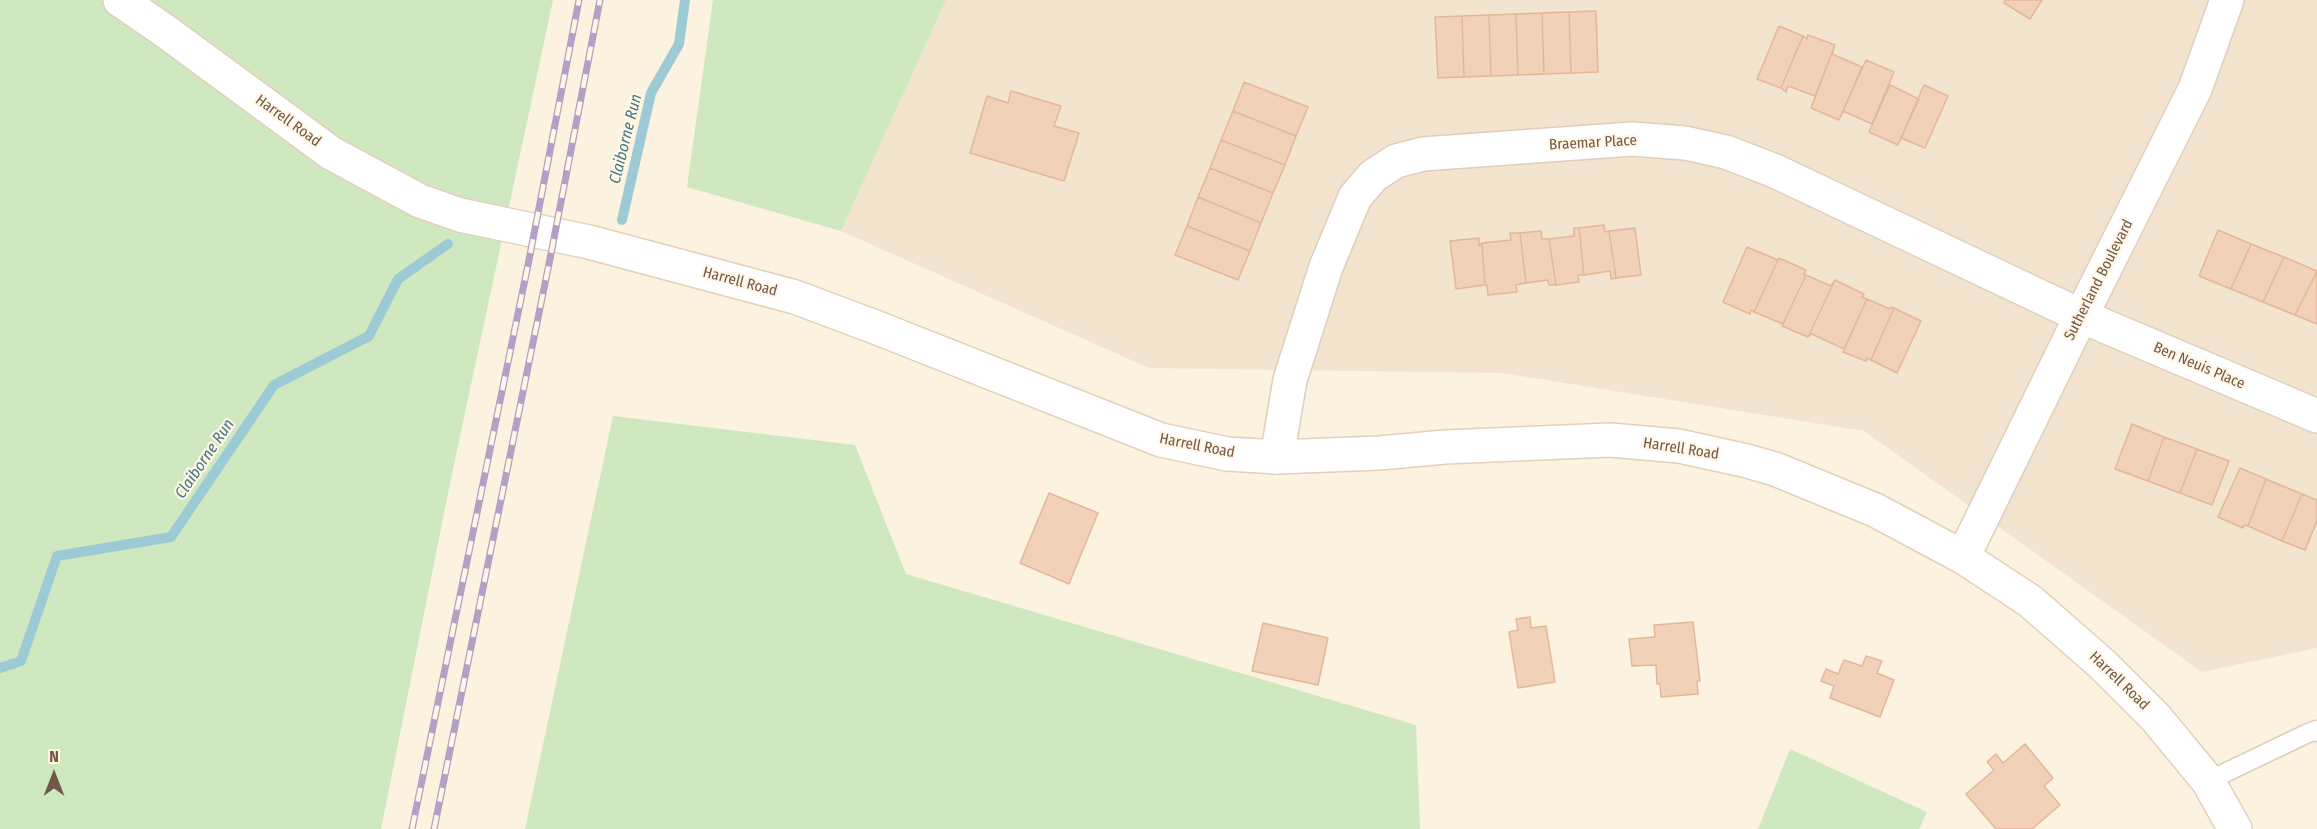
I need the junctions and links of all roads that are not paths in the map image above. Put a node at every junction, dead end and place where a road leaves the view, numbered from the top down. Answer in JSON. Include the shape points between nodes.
{"nodes":[{"id":1,"x":120,"y":0,"type":"edge"},
{"id":2,"x":2227,"y":0,"type":"edge"},
{"id":3,"x":2081,"y":316,"type":"junction"},
{"id":4,"x":2317,"y":416,"type":"edge"},
{"id":5,"x":1277,"y":457,"type":"junction"},
{"id":6,"x":1963,"y":557,"type":"junction"},
{"id":7,"x":2317,"y":731,"type":"edge"},
{"id":8,"x":2208,"y":781,"type":"junction"},
{"id":9,"x":2235,"y":829,"type":"edge"}],
"edges":[{"from":1,"to":5,"type":"street","name":"Harrell Road","via":[[331,153],[420,201],[795,297],[1161,440],[1227,454]]},
{"from":2,"to":3,"type":"street","name":"Sutherland Boulevard","via":[[2195,89]]},
{"from":3,"to":4,"type":"street","name":"Ben Neuis Place"},
{"from":3,"to":5,"type":"street","name":"Braemar Place","via":[[1775,171],[1726,152],[1685,143],[1632,139],[1423,154],[1396,161],[1373,176],[1355,197],[1326,267],[1290,380]]},
{"from":3,"to":6,"type":"street","name":"Sutherland Boulevard"},
{"from":5,"to":6,"type":"street","name":"Harrell Road","via":[[1610,440],[1679,447],[1775,469],[1875,510]]},
{"from":6,"to":8,"type":"street","name":"Harrell Road","via":[[2030,601],[2102,664],[2156,718]]},
{"from":7,"to":8,"type":"lane"},
{"from":8,"to":9,"type":"street","name":"Harrell Road"}]}
